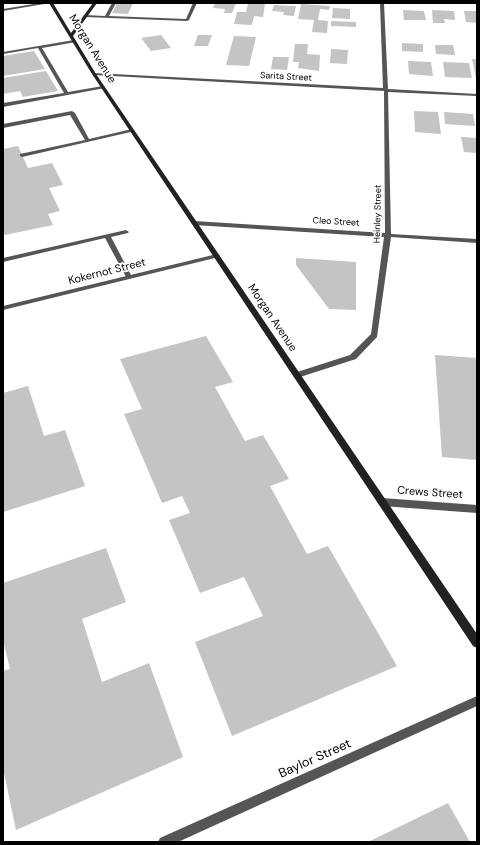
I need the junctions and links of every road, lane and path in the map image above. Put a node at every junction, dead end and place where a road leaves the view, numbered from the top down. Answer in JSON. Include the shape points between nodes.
{"nodes":[{"id":1,"x":48,"y":3,"type":"edge"},
{"id":2,"x":51,"y":3,"type":"edge"},
{"id":3,"x":95,"y":3,"type":"edge"},
{"id":4,"x":114,"y":3,"type":"edge"},
{"id":5,"x":195,"y":3,"type":"edge"},
{"id":6,"x":382,"y":3,"type":"edge"},
{"id":7,"x":3,"y":10,"type":"edge"},
{"id":8,"x":85,"y":16,"type":"junction"},
{"id":9,"x":106,"y":17,"type":"junction"},
{"id":10,"x":73,"y":39,"type":"junction"},
{"id":11,"x":39,"y":47,"type":"junction"},
{"id":12,"x":3,"y":53,"type":"edge"},
{"id":13,"x":94,"y":74,"type":"junction"},
{"id":14,"x":103,"y":87,"type":"junction"},
{"id":15,"x":386,"y":91,"type":"junction"},
{"id":16,"x":67,"y":94,"type":"junction"},
{"id":17,"x":477,"y":95,"type":"edge"},
{"id":18,"x":3,"y":105,"type":"edge"},
{"id":19,"x":3,"y":126,"type":"edge"},
{"id":20,"x":132,"y":131,"type":"junction"},
{"id":21,"x":88,"y":141,"type":"junction"},
{"id":22,"x":22,"y":155,"type":"dead end"},
{"id":23,"x":194,"y":223,"type":"junction"},
{"id":24,"x":126,"y":232,"type":"dead end"},
{"id":25,"x":388,"y":234,"type":"junction"},
{"id":26,"x":107,"y":236,"type":"junction"},
{"id":27,"x":477,"y":240,"type":"edge"},
{"id":28,"x":217,"y":256,"type":"junction"},
{"id":29,"x":3,"y":260,"type":"edge"},
{"id":30,"x":129,"y":277,"type":"junction"},
{"id":31,"x":3,"y":308,"type":"edge"},
{"id":32,"x":297,"y":375,"type":"junction"},
{"id":33,"x":382,"y":502,"type":"junction"},
{"id":34,"x":477,"y":509,"type":"edge"},
{"id":35,"x":477,"y":643,"type":"edge"},
{"id":36,"x":477,"y":701,"type":"edge"},
{"id":37,"x":164,"y":842,"type":"edge"}],
"edges":[{"from":1,"to":7,"type":"street"},
{"from":2,"to":10,"type":"main road","name":"Morgan Avenue"},
{"from":3,"to":8,"type":"main road"},
{"from":4,"to":9,"type":"street"},
{"from":5,"to":9,"type":"street","via":[[187,20]]},
{"from":6,"to":15,"type":"street","name":"Heinley Street"},
{"from":8,"to":9,"type":"street"},
{"from":8,"to":10,"type":"main road"},
{"from":10,"to":11,"type":"street"},
{"from":10,"to":13,"type":"main road","name":"Morgan Avenue"},
{"from":11,"to":12,"type":"street"},
{"from":11,"to":16,"type":"street"},
{"from":13,"to":14,"type":"main road","name":"Morgan Avenue"},
{"from":13,"to":15,"type":"street","name":"Sarita Street"},
{"from":14,"to":16,"type":"street"},
{"from":14,"to":20,"type":"main road","name":"Morgan Avenue"},
{"from":15,"to":17,"type":"street","name":"Sarita Street"},
{"from":15,"to":25,"type":"street","name":"Heinley Street"},
{"from":16,"to":18,"type":"street"},
{"from":19,"to":21,"type":"street","via":[[72,113]]},
{"from":20,"to":21,"type":"street"},
{"from":20,"to":23,"type":"main road","name":"Morgan Avenue"},
{"from":21,"to":22,"type":"street"},
{"from":23,"to":25,"type":"street","name":"Cleo Street"},
{"from":23,"to":28,"type":"main road","name":"Morgan Avenue"},
{"from":24,"to":26,"type":"street"},
{"from":25,"to":27,"type":"street","name":"Cleo Street"},
{"from":25,"to":32,"type":"street","name":"Heinley Street","via":[[374,335],[353,357]]},
{"from":26,"to":29,"type":"street"},
{"from":26,"to":30,"type":"street"},
{"from":28,"to":30,"type":"street","name":"Kokernot Street"},
{"from":28,"to":32,"type":"main road","name":"Morgan Avenue"},
{"from":30,"to":31,"type":"street","name":"Kokernot Street"},
{"from":32,"to":33,"type":"main road","name":"Morgan Avenue"},
{"from":33,"to":34,"type":"street","name":"Crews Street"},
{"from":33,"to":35,"type":"main road","name":"Morgan Avenue"},
{"from":36,"to":37,"type":"street","name":"Baylor Street"}]}
